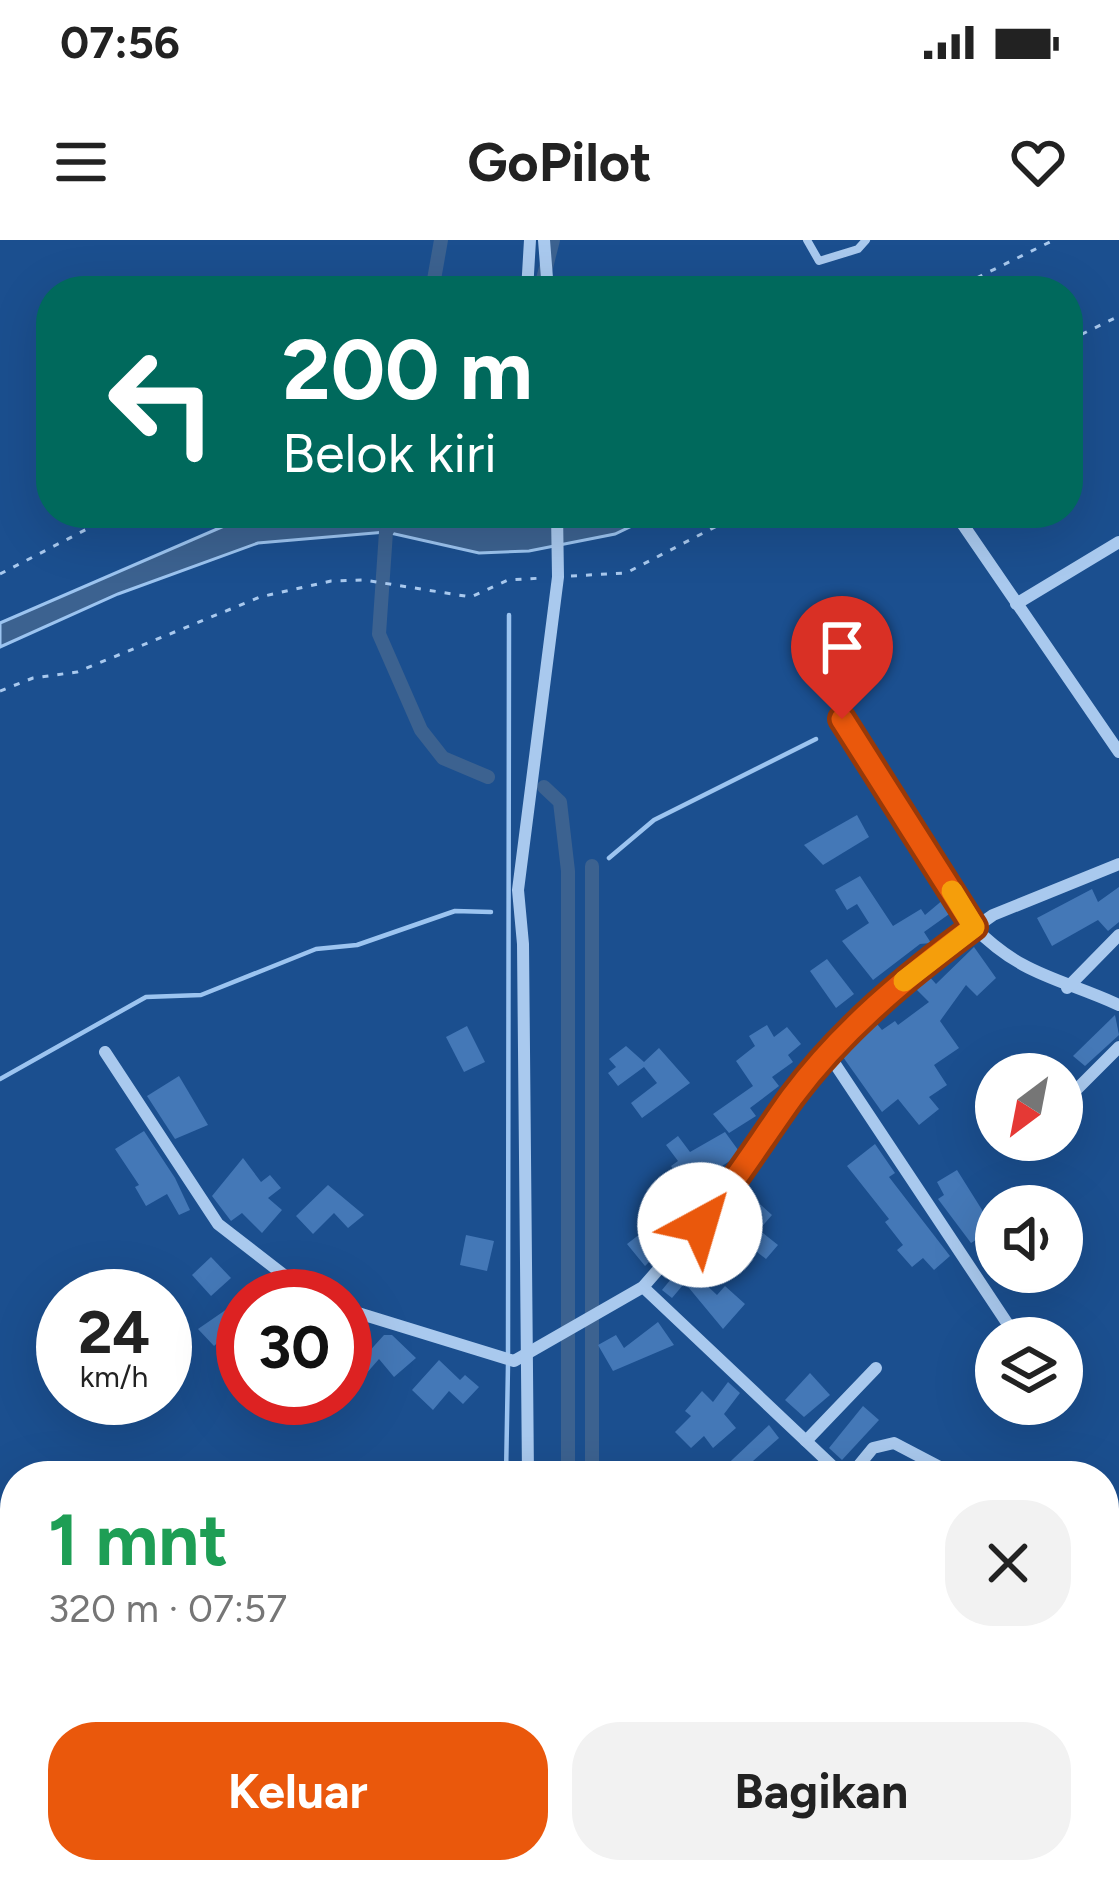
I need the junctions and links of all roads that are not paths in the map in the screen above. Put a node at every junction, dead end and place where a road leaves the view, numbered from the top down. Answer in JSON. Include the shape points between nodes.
{"nodes":[{"id":1,"x":530,"y":240,"type":"edge"},
{"id":2,"x":544,"y":240,"type":"edge"},
{"id":3,"x":807,"y":240,"type":"edge"},
{"id":4,"x":866,"y":240,"type":"edge"},
{"id":5,"x":527,"y":276,"type":"edge"},
{"id":6,"x":547,"y":276,"type":"edge"},
{"id":7,"x":556,"y":528,"type":"edge"},
{"id":8,"x":965,"y":528,"type":"edge"},
{"id":9,"x":1119,"y":542,"type":"edge"},
{"id":10,"x":1016,"y":604,"type":"junction"},
{"id":11,"x":842,"y":719,"type":"dead end"},
{"id":12,"x":1119,"y":752,"type":"edge"},
{"id":13,"x":1119,"y":864,"type":"edge"},
{"id":14,"x":974,"y":927,"type":"junction"},
{"id":15,"x":1119,"y":935,"type":"edge"},
{"id":16,"x":1067,"y":988,"type":"junction"},
{"id":17,"x":1119,"y":1005,"type":"edge"},
{"id":18,"x":1119,"y":1047,"type":"edge"},
{"id":19,"x":105,"y":1052,"type":"dead end"},
{"id":20,"x":829,"y":1055,"type":"junction"},
{"id":21,"x":1083,"y":1083,"type":"edge"},
{"id":22,"x":276,"y":1269,"type":"edge"},
{"id":23,"x":643,"y":1287,"type":"junction"},
{"id":24,"x":1003,"y":1317,"type":"edge"},
{"id":25,"x":372,"y":1318,"type":"edge"},
{"id":26,"x":520,"y":1359,"type":"junction"},
{"id":27,"x":876,"y":1369,"type":"dead end"},
{"id":28,"x":806,"y":1441,"type":"junction"},
{"id":29,"x":527,"y":1461,"type":"edge"},
{"id":30,"x":829,"y":1461,"type":"edge"},
{"id":31,"x":860,"y":1461,"type":"edge"},
{"id":32,"x":928,"y":1461,"type":"edge"}],
"edges":[{"from":1,"to":5,"type":"street"},
{"from":2,"to":6,"type":"street"},
{"from":3,"to":4,"type":"lane","via":[[819,261]]},
{"from":7,"to":26,"type":"street","via":[[558,577],[518,890]]},
{"from":8,"to":10,"type":"street"},
{"from":9,"to":10,"type":"street"},
{"from":10,"to":12,"type":"street"},
{"from":11,"to":14,"type":"street"},
{"from":13,"to":14,"type":"street"},
{"from":14,"to":16,"type":"street","via":[[1022,968]]},
{"from":14,"to":20,"type":"street"},
{"from":15,"to":16,"type":"street"},
{"from":16,"to":17,"type":"street"},
{"from":18,"to":21,"type":"street"},
{"from":19,"to":22,"type":"street","via":[[218,1224]]},
{"from":20,"to":23,"type":"street"},
{"from":20,"to":24,"type":"street"},
{"from":23,"to":26,"type":"street"},
{"from":23,"to":28,"type":"street"},
{"from":25,"to":26,"type":"street","via":[[498,1360]]},
{"from":26,"to":29,"type":"street"},
{"from":27,"to":28,"type":"street"},
{"from":28,"to":30,"type":"street"},
{"from":31,"to":32,"type":"street","via":[[893,1443]]}]}
